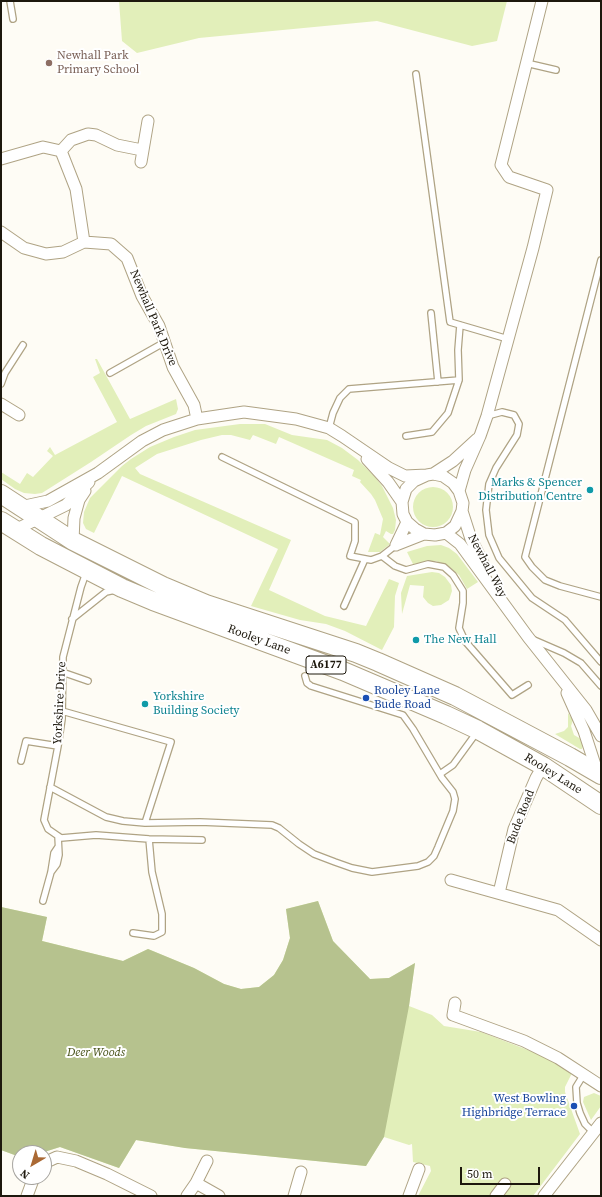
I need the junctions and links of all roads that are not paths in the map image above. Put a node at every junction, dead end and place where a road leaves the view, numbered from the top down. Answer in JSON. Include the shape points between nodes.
{"nodes":[{"id":1,"x":10,"y":1,"type":"edge"},
{"id":2,"x":542,"y":1,"type":"edge"},
{"id":3,"x":13,"y":18,"type":"dead end"},
{"id":4,"x":526,"y":63,"type":"junction"},
{"id":5,"x":556,"y":70,"type":"dead end"},
{"id":6,"x":416,"y":74,"type":"dead end"},
{"id":7,"x":148,"y":121,"type":"dead end"},
{"id":8,"x":142,"y":150,"type":"junction"},
{"id":9,"x":61,"y":151,"type":"junction"},
{"id":10,"x":1,"y":159,"type":"edge"},
{"id":11,"x":141,"y":162,"type":"dead end"},
{"id":12,"x":1,"y":232,"type":"edge"},
{"id":13,"x":84,"y":242,"type":"junction"},
{"id":14,"x":601,"y":260,"type":"edge"},
{"id":15,"x":431,"y":314,"type":"dead end"},
{"id":16,"x":460,"y":325,"type":"junction"},
{"id":17,"x":509,"y":339,"type":"junction"},
{"id":18,"x":165,"y":342,"type":"junction"},
{"id":19,"x":23,"y":345,"type":"dead end"},
{"id":20,"x":110,"y":373,"type":"dead end"},
{"id":21,"x":459,"y":380,"type":"junction"},
{"id":22,"x":438,"y":382,"type":"junction"},
{"id":23,"x":1,"y":384,"type":"edge"},
{"id":24,"x":1,"y":404,"type":"edge"},
{"id":25,"x":19,"y":415,"type":"dead end"},
{"id":26,"x":486,"y":416,"type":"junction"},
{"id":27,"x":197,"y":418,"type":"junction"},
{"id":28,"x":329,"y":428,"type":"junction"},
{"id":29,"x":342,"y":436,"type":"junction"},
{"id":30,"x":406,"y":436,"type":"dead end"},
{"id":31,"x":480,"y":436,"type":"junction"},
{"id":32,"x":222,"y":457,"type":"dead end"},
{"id":33,"x":98,"y":473,"type":"junction"},
{"id":34,"x":430,"y":475,"type":"junction"},
{"id":35,"x":460,"y":491,"type":"junction"},
{"id":36,"x":1,"y":494,"type":"edge"},
{"id":37,"x":402,"y":502,"type":"junction"},
{"id":38,"x":20,"y":507,"type":"junction"},
{"id":39,"x":462,"y":511,"type":"junction"},
{"id":40,"x":39,"y":520,"type":"junction"},
{"id":41,"x":407,"y":522,"type":"junction"},
{"id":42,"x":8,"y":525,"type":"edge"},
{"id":43,"x":446,"y":533,"type":"junction"},
{"id":44,"x":424,"y":534,"type":"junction"},
{"id":45,"x":73,"y":541,"type":"junction"},
{"id":46,"x":396,"y":545,"type":"junction"},
{"id":47,"x":382,"y":556,"type":"junction"},
{"id":48,"x":365,"y":559,"type":"junction"},
{"id":49,"x":90,"y":570,"type":"junction"},
{"id":50,"x":122,"y":588,"type":"junction"},
{"id":51,"x":601,"y":597,"type":"edge"},
{"id":52,"x":344,"y":606,"type":"dead end"},
{"id":53,"x":72,"y":619,"type":"junction"},
{"id":54,"x":516,"y":619,"type":"junction"},
{"id":55,"x":528,"y":637,"type":"junction"},
{"id":56,"x":601,"y":662,"type":"edge"},
{"id":57,"x":62,"y":672,"type":"junction"},
{"id":58,"x":305,"y":676,"type":"dead end"},
{"id":59,"x":560,"y":678,"type":"junction"},
{"id":60,"x":88,"y":681,"type":"dead end"},
{"id":61,"x":528,"y":685,"type":"dead end"},
{"id":62,"x":601,"y":686,"type":"edge"},
{"id":63,"x":62,"y":711,"type":"junction"},
{"id":64,"x":478,"y":730,"type":"junction"},
{"id":65,"x":601,"y":736,"type":"edge"},
{"id":66,"x":58,"y":746,"type":"junction"},
{"id":67,"x":21,"y":761,"type":"dead end"},
{"id":68,"x":543,"y":766,"type":"junction"},
{"id":69,"x":440,"y":774,"type":"junction"},
{"id":70,"x":600,"y":775,"type":"edge"},
{"id":71,"x":50,"y":787,"type":"junction"},
{"id":72,"x":601,"y":805,"type":"edge"},
{"id":73,"x":145,"y":823,"type":"junction"},
{"id":74,"x":58,"y":836,"type":"junction"},
{"id":75,"x":149,"y":839,"type":"junction"},
{"id":76,"x":202,"y":840,"type":"dead end"},
{"id":77,"x":451,"y":880,"type":"dead end"},
{"id":78,"x":499,"y":893,"type":"junction"},
{"id":79,"x":43,"y":901,"type":"dead end"},
{"id":80,"x":133,"y":933,"type":"dead end"},
{"id":81,"x":601,"y":940,"type":"edge"},
{"id":82,"x":455,"y":1003,"type":"dead end"},
{"id":83,"x":584,"y":1074,"type":"junction"},
{"id":84,"x":601,"y":1086,"type":"edge"},
{"id":85,"x":601,"y":1123,"type":"edge"},
{"id":86,"x":594,"y":1133,"type":"junction"},
{"id":87,"x":52,"y":1159,"type":"edge"},
{"id":88,"x":203,"y":1162,"type":"dead end"},
{"id":89,"x":419,"y":1169,"type":"dead end"},
{"id":90,"x":301,"y":1172,"type":"dead end"},
{"id":91,"x":196,"y":1183,"type":"junction"},
{"id":92,"x":505,"y":1184,"type":"dead end"},
{"id":93,"x":31,"y":1185,"type":"edge"},
{"id":94,"x":296,"y":1195,"type":"edge"},
{"id":95,"x":28,"y":1196,"type":"edge"},
{"id":96,"x":151,"y":1196,"type":"edge"},
{"id":97,"x":187,"y":1196,"type":"edge"},
{"id":98,"x":219,"y":1196,"type":"edge"},
{"id":99,"x":410,"y":1196,"type":"edge"},
{"id":100,"x":498,"y":1196,"type":"edge"},
{"id":101,"x":544,"y":1196,"type":"edge"}],
"edges":[{"from":1,"to":3,"type":"lane"},
{"from":2,"to":4,"type":"street"},
{"from":4,"to":5,"type":"lane"},
{"from":4,"to":17,"type":"street","name":"Newhall Way","via":[[501,165],[509,178],[547,190]]},
{"from":6,"to":16,"type":"lane","via":[[450,322]]},
{"from":7,"to":8,"type":"street"},
{"from":8,"to":9,"type":"street","via":[[117,145],[88,134],[71,140]]},
{"from":8,"to":11,"type":"street"},
{"from":9,"to":10,"type":"street","via":[[43,147]]},
{"from":9,"to":13,"type":"street","via":[[76,189]]},
{"from":12,"to":13,"type":"street","name":"Newhall Park Drive","via":[[24,248],[46,254],[63,252]]},
{"from":13,"to":18,"type":"street","name":"Newhall Park Drive","via":[[111,244],[127,258]]},
{"from":14,"to":51,"type":"lane","via":[[525,557],[532,568],[546,580]]},
{"from":15,"to":22,"type":"lane"},
{"from":16,"to":17,"type":"lane"},
{"from":16,"to":21,"type":"lane"},
{"from":17,"to":26,"type":"street","name":"Newhall Way"},
{"from":18,"to":20,"type":"lane"},
{"from":18,"to":27,"type":"street","name":"Newhall Park Drive","via":[[173,367],[194,405]]},
{"from":19,"to":23,"type":"lane"},
{"from":21,"to":22,"type":"lane"},
{"from":21,"to":30,"type":"lane","via":[[448,413],[432,432]]},
{"from":22,"to":28,"type":"lane","via":[[349,389],[340,398]]},
{"from":24,"to":25,"type":"street"},
{"from":26,"to":31,"type":"street","name":"Newhall Way"},
{"from":26,"to":56,"type":"lane","via":[[502,412],[514,415],[518,424],[517,435],[489,484],[486,510],[489,536],[499,558],[532,598],[565,620]]},
{"from":27,"to":28,"type":"street","via":[[244,412],[296,419]]},
{"from":27,"to":33,"type":"street","via":[[163,430],[142,441]]},
{"from":28,"to":29,"type":"street"},
{"from":29,"to":34,"type":"street","via":[[405,476]]},
{"from":29,"to":37,"type":"street","via":[[388,482]]},
{"from":31,"to":34,"type":"street","via":[[453,461]]},
{"from":31,"to":35,"type":"street","name":"Newhall Way","via":[[465,470]]},
{"from":32,"to":48,"type":"lane","via":[[355,522],[355,541],[350,556]]},
{"from":33,"to":38,"type":"street","via":[[48,501]]},
{"from":33,"to":40,"type":"street","via":[[66,506]]},
{"from":33,"to":45,"type":"street","via":[[79,500],[74,518]]},
{"from":34,"to":35,"type":"street","via":[[448,479]]},
{"from":34,"to":37,"type":"street","via":[[414,481],[406,489]]},
{"from":35,"to":39,"type":"street","name":"Newhall Way"},
{"from":36,"to":38,"type":"highway","name":"Rooley Lane","number":"A6177"},
{"from":37,"to":41,"type":"street"},
{"from":38,"to":40,"type":"highway","name":"Rooley Lane","number":"A6177"},
{"from":39,"to":43,"type":"street","name":"Newhall Way","via":[[455,526]]},
{"from":39,"to":54,"type":"street","name":"Newhall Way","via":[[471,539]]},
{"from":40,"to":42,"type":"street"},
{"from":40,"to":45,"type":"highway","name":"Rooley Lane","number":"A6177"},
{"from":41,"to":44,"type":"street"},
{"from":41,"to":46,"type":"street"},
{"from":42,"to":49,"type":"highway","name":"Rooley Lane","number":"A6177","via":[[41,546]]},
{"from":43,"to":44,"type":"street"},
{"from":43,"to":54,"type":"street","name":"Newhall Way","via":[[460,544]]},
{"from":44,"to":46,"type":"street"},
{"from":45,"to":70,"type":"highway","name":"Rooley Lane","number":"A6177","via":[[110,563],[206,604],[378,662],[454,696]]},
{"from":46,"to":47,"type":"lane"},
{"from":47,"to":48,"type":"lane","via":[[371,560]]},
{"from":47,"to":61,"type":"lane","via":[[395,566],[406,570],[428,564],[444,567],[449,571],[462,591],[463,604],[459,628],[465,641],[512,695]]},
{"from":48,"to":52,"type":"lane"},
{"from":49,"to":50,"type":"highway","name":"Rooley Lane","number":"A6177"},
{"from":49,"to":53,"type":"lane","name":"Yorkshire Drive","via":[[81,587]]},
{"from":50,"to":53,"type":"lane","via":[[106,592]]},
{"from":50,"to":64,"type":"highway","name":"Rooley Lane","number":"A6177","via":[[153,602],[343,671]]},
{"from":53,"to":57,"type":"lane","name":"Yorkshire Drive"},
{"from":54,"to":55,"type":"street","name":"Newhall Way"},
{"from":55,"to":59,"type":"street","name":"Newhall Way"},
{"from":55,"to":62,"type":"lane","via":[[581,663]]},
{"from":57,"to":60,"type":"lane"},
{"from":57,"to":63,"type":"lane","name":"Yorkshire Drive"},
{"from":58,"to":69,"type":"lane","via":[[311,686],[403,715]]},
{"from":59,"to":65,"type":"street","name":"Newhall Way","via":[[586,710]]},
{"from":59,"to":70,"type":"street","name":"Newhall Way"},
{"from":63,"to":66,"type":"lane","name":"Yorkshire Drive"},
{"from":63,"to":73,"type":"lane","via":[[171,742]]},
{"from":64,"to":68,"type":"highway","name":"Rooley Lane","number":"A6177"},
{"from":64,"to":69,"type":"lane","via":[[453,765]]},
{"from":66,"to":67,"type":"lane","via":[[26,741]]},
{"from":66,"to":71,"type":"lane","name":"Yorkshire Drive"},
{"from":68,"to":72,"type":"highway","name":"Rooley Lane","number":"A6177"},
{"from":68,"to":78,"type":"street","name":"Bude Road","via":[[514,828]]},
{"from":69,"to":73,"type":"lane","via":[[453,792],[453,811],[434,856],[418,866],[372,872],[352,868],[314,854],[272,825]]},
{"from":71,"to":73,"type":"lane","via":[[106,817]]},
{"from":71,"to":74,"type":"lane","name":"Yorkshire Drive","via":[[44,820],[48,829]]},
{"from":74,"to":75,"type":"lane","via":[[60,838],[96,835]]},
{"from":74,"to":79,"type":"lane","via":[[58,847],[54,853]]},
{"from":75,"to":76,"type":"lane"},
{"from":75,"to":80,"type":"lane","via":[[152,872],[162,914],[162,932],[154,936]]},
{"from":77,"to":78,"type":"street"},
{"from":78,"to":81,"type":"street","via":[[558,910]]},
{"from":82,"to":83,"type":"street","via":[[453,1015],[524,1041]]},
{"from":83,"to":84,"type":"street"},
{"from":83,"to":86,"type":"lane","via":[[576,1087],[577,1103],[585,1124]]},
{"from":85,"to":86,"type":"street"},
{"from":86,"to":101,"type":"street"},
{"from":87,"to":96,"type":"street","via":[[57,1157],[76,1161]]},
{"from":88,"to":91,"type":"street"},
{"from":89,"to":99,"type":"street"},
{"from":90,"to":94,"type":"street"},
{"from":91,"to":97,"type":"street"},
{"from":91,"to":98,"type":"street"},
{"from":92,"to":100,"type":"street"},
{"from":93,"to":95,"type":"street"}]}
